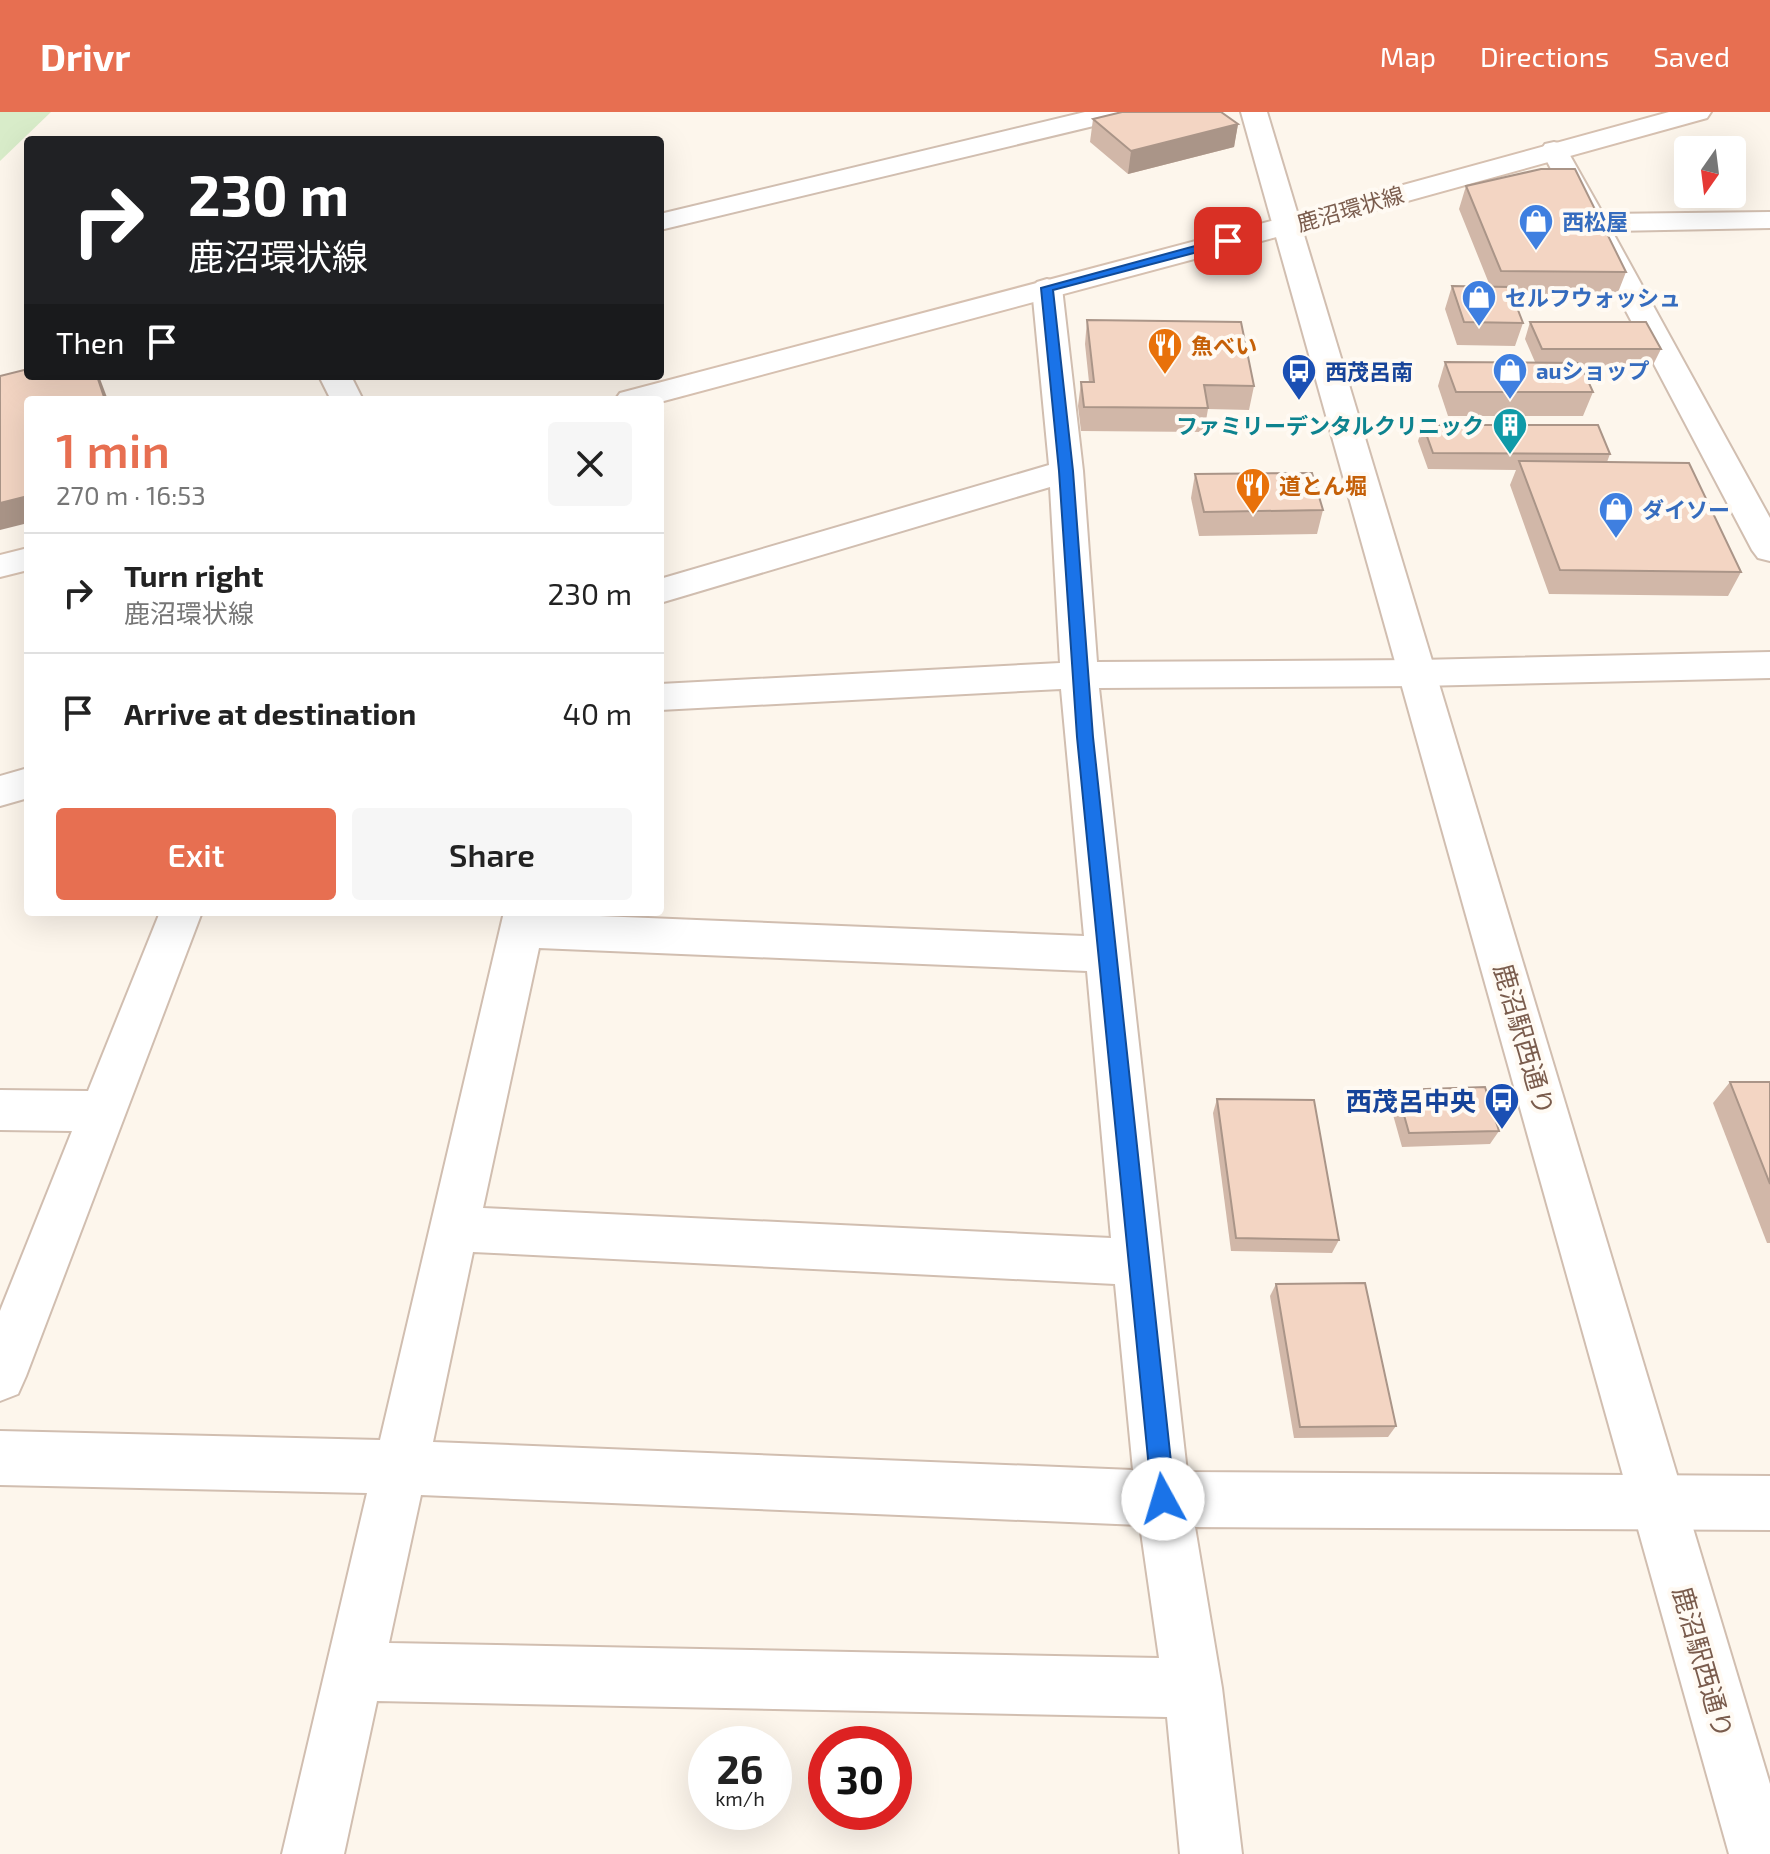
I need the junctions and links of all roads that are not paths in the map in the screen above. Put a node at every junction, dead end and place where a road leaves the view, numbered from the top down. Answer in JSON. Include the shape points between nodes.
{"nodes":[{"id":1,"x":1118,"y":112,"type":"edge"},
{"id":2,"x":1254,"y":112,"type":"edge"},
{"id":3,"x":1698,"y":112,"type":"edge"},
{"id":4,"x":1554,"y":150,"type":"junction"},
{"id":5,"x":1770,"y":220,"type":"edge"},
{"id":6,"x":664,"y":221,"type":"edge"},
{"id":7,"x":1594,"y":223,"type":"junction"},
{"id":8,"x":1289,"y":225,"type":"junction"},
{"id":9,"x":1047,"y":288,"type":"junction"},
{"id":10,"x":646,"y":396,"type":"edge"},
{"id":11,"x":1066,"y":471,"type":"junction"},
{"id":12,"x":1770,"y":550,"type":"edge"},
{"id":13,"x":24,"y":560,"type":"edge"},
{"id":14,"x":0,"y":566,"type":"edge"},
{"id":15,"x":664,"y":590,"type":"edge"},
{"id":16,"x":1419,"y":673,"type":"junction"},
{"id":17,"x":1766,"y":673,"type":"edge"},
{"id":18,"x":1079,"y":675,"type":"junction"},
{"id":19,"x":664,"y":697,"type":"edge"},
{"id":20,"x":24,"y":784,"type":"edge"},
{"id":21,"x":0,"y":791,"type":"edge"},
{"id":22,"x":179,"y":916,"type":"edge"},
{"id":23,"x":523,"y":921,"type":"edge"},
{"id":24,"x":1106,"y":954,"type":"junction"},
{"id":25,"x":0,"y":1110,"type":"edge"},
{"id":26,"x":103,"y":1111,"type":"junction"},
{"id":27,"x":454,"y":1229,"type":"junction"},
{"id":28,"x":1138,"y":1262,"type":"junction"},
{"id":29,"x":0,"y":1376,"type":"edge"},
{"id":30,"x":0,"y":1458,"type":"edge"},
{"id":31,"x":400,"y":1467,"type":"junction"},
{"id":32,"x":1163,"y":1499,"type":"junction"},
{"id":33,"x":1658,"y":1502,"type":"junction"},
{"id":34,"x":1770,"y":1503,"type":"edge"},
{"id":35,"x":354,"y":1671,"type":"junction"},
{"id":36,"x":1193,"y":1688,"type":"junction"},
{"id":37,"x":313,"y":1854,"type":"edge"},
{"id":38,"x":1211,"y":1854,"type":"edge"},
{"id":39,"x":1760,"y":1854,"type":"edge"}],
"edges":[{"from":1,"to":6,"type":"street"},
{"from":2,"to":8,"type":"street","name":"鹿沼駅西通り"},
{"from":3,"to":4,"type":"street","name":"鹿沼環状線"},
{"from":4,"to":7,"type":"street"},
{"from":4,"to":8,"type":"street","name":"鹿沼環状線"},
{"from":5,"to":7,"type":"street"},
{"from":7,"to":12,"type":"street"},
{"from":8,"to":9,"type":"street","name":"鹿沼環状線"},
{"from":8,"to":16,"type":"street","name":"鹿沼駅西通り"},
{"from":9,"to":10,"type":"street","name":"鹿沼環状線"},
{"from":9,"to":11,"type":"street"},
{"from":11,"to":15,"type":"street"},
{"from":11,"to":18,"type":"street"},
{"from":13,"to":14,"type":"street"},
{"from":16,"to":17,"type":"street"},
{"from":16,"to":18,"type":"street"},
{"from":16,"to":33,"type":"street","name":"鹿沼駅西通り"},
{"from":18,"to":19,"type":"street"},
{"from":18,"to":24,"type":"street"},
{"from":20,"to":21,"type":"street"},
{"from":22,"to":26,"type":"street"},
{"from":23,"to":24,"type":"street"},
{"from":23,"to":27,"type":"street"},
{"from":24,"to":28,"type":"street"},
{"from":25,"to":26,"type":"street"},
{"from":26,"to":29,"type":"street"},
{"from":27,"to":28,"type":"street"},
{"from":27,"to":31,"type":"street"},
{"from":28,"to":32,"type":"street"},
{"from":30,"to":31,"type":"street"},
{"from":31,"to":32,"type":"street"},
{"from":31,"to":35,"type":"street"},
{"from":32,"to":33,"type":"street"},
{"from":32,"to":36,"type":"street"},
{"from":33,"to":34,"type":"street"},
{"from":33,"to":39,"type":"street","name":"鹿沼駅西通り"},
{"from":35,"to":36,"type":"street"},
{"from":35,"to":37,"type":"street"},
{"from":36,"to":38,"type":"street"}]}
